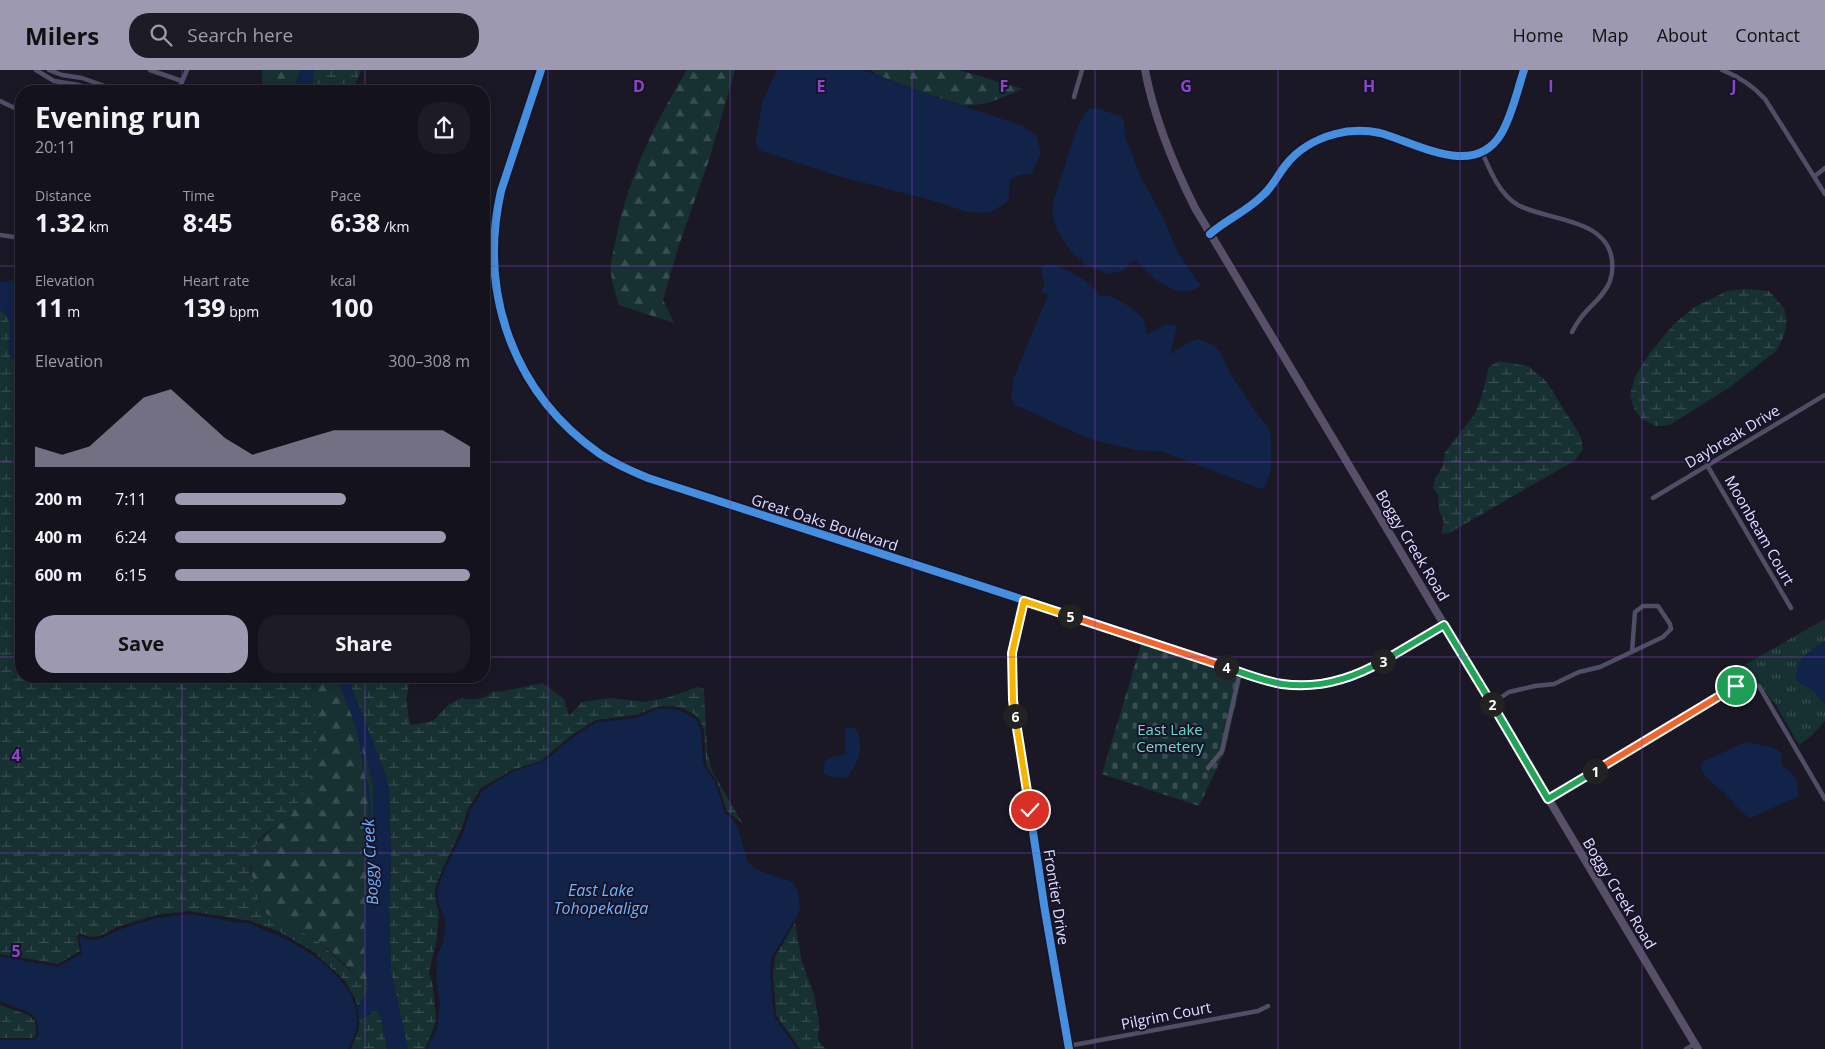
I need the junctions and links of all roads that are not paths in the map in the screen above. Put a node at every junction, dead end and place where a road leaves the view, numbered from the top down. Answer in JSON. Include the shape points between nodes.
{"nodes":[{"id":1,"x":36,"y":70,"type":"edge"},
{"id":2,"x":49,"y":70,"type":"edge"},
{"id":3,"x":150,"y":70,"type":"edge"},
{"id":4,"x":187,"y":70,"type":"edge"},
{"id":5,"x":541,"y":70,"type":"edge"},
{"id":6,"x":1082,"y":70,"type":"edge"},
{"id":7,"x":1145,"y":70,"type":"edge"},
{"id":8,"x":1524,"y":70,"type":"edge"},
{"id":9,"x":1722,"y":70,"type":"edge"},
{"id":10,"x":182,"y":81,"type":"junction"},
{"id":11,"x":81,"y":85,"type":"edge"},
{"id":12,"x":102,"y":85,"type":"edge"},
{"id":13,"x":180,"y":85,"type":"edge"},
{"id":14,"x":1074,"y":97,"type":"dead end"},
{"id":15,"x":0,"y":101,"type":"edge"},
{"id":16,"x":15,"y":108,"type":"edge"},
{"id":17,"x":1482,"y":152,"type":"junction"},
{"id":18,"x":1825,"y":168,"type":"edge"},
{"id":19,"x":1815,"y":176,"type":"junction"},
{"id":20,"x":1825,"y":194,"type":"edge"},
{"id":21,"x":1210,"y":234,"type":"junction"},
{"id":22,"x":0,"y":236,"type":"edge"},
{"id":23,"x":15,"y":237,"type":"edge"},
{"id":24,"x":1572,"y":332,"type":"dead end"},
{"id":25,"x":1825,"y":395,"type":"edge"},
{"id":26,"x":1707,"y":465,"type":"junction"},
{"id":27,"x":1653,"y":498,"type":"dead end"},
{"id":28,"x":1024,"y":601,"type":"junction"},
{"id":29,"x":1791,"y":608,"type":"dead end"},
{"id":30,"x":1444,"y":625,"type":"junction"},
{"id":31,"x":1632,"y":652,"type":"junction"},
{"id":32,"x":1240,"y":672,"type":"junction"},
{"id":33,"x":1492,"y":704,"type":"junction"},
{"id":34,"x":1208,"y":768,"type":"dead end"},
{"id":35,"x":1548,"y":799,"type":"junction"},
{"id":36,"x":1825,"y":799,"type":"edge"},
{"id":37,"x":1268,"y":1006,"type":"dead end"},
{"id":38,"x":1696,"y":1047,"type":"edge"},
{"id":39,"x":1068,"y":1048,"type":"edge"},
{"id":40,"x":1686,"y":1049,"type":"edge"}],
"edges":[{"from":1,"to":11,"type":"street","via":[[54,81]]},
{"from":2,"to":12,"type":"street"},
{"from":3,"to":10,"type":"street"},
{"from":4,"to":10,"type":"street"},
{"from":5,"to":28,"type":"street","name":"Great Oaks Boulevard","via":[[501,192],[494,228],[494,266],[497,297],[508,336],[544,402],[584,442],[622,467],[648,478]]},
{"from":6,"to":14,"type":"street"},
{"from":7,"to":21,"type":"main road","name":"Boggy Creek Road","via":[[1166,143],[1184,186]]},
{"from":8,"to":17,"type":"street","via":[[1501,135]]},
{"from":9,"to":19,"type":"street","via":[[1739,76],[1765,99]]},
{"from":10,"to":13,"type":"street"},
{"from":15,"to":16,"type":"street"},
{"from":17,"to":21,"type":"street","via":[[1472,156],[1443,154],[1366,131],[1328,136],[1294,156],[1263,196]]},
{"from":17,"to":24,"type":"street","via":[[1498,185],[1517,205],[1595,231],[1608,245],[1612,260],[1610,282]]},
{"from":18,"to":19,"type":"street"},
{"from":19,"to":20,"type":"street"},
{"from":21,"to":30,"type":"main road","name":"Boggy Creek Road"},
{"from":22,"to":23,"type":"street"},
{"from":25,"to":26,"type":"street","name":"Daybreak Drive"},
{"from":26,"to":27,"type":"street","name":"Daybreak Drive"},
{"from":26,"to":29,"type":"street","name":"Moonbeam Court"},
{"from":28,"to":32,"type":"street","name":"Great Oaks Boulevard"},
{"from":28,"to":39,"type":"street","name":"Frontier Drive","via":[[1012,653],[1013,700]]},
{"from":30,"to":32,"type":"street","name":"Great Oaks Boulevard","via":[[1349,678],[1314,685],[1281,684]]},
{"from":30,"to":33,"type":"main road","name":"Boggy Creek Road"},
{"from":31,"to":31,"type":"street","via":[[1663,637],[1671,629],[1658,606],[1643,606],[1635,612]]},
{"from":31,"to":33,"type":"street","via":[[1554,684],[1510,692]]},
{"from":32,"to":34,"type":"street","via":[[1222,751]]},
{"from":33,"to":35,"type":"main road","name":"Boggy Creek Road"},
{"from":35,"to":36,"type":"street","via":[[1736,686],[1748,684],[1759,686]]},
{"from":35,"to":38,"type":"main road","name":"Boggy Creek Road"},
{"from":37,"to":39,"type":"street","name":"Pilgrim Court","via":[[1258,1011]]},
{"from":38,"to":40,"type":"street"}]}
